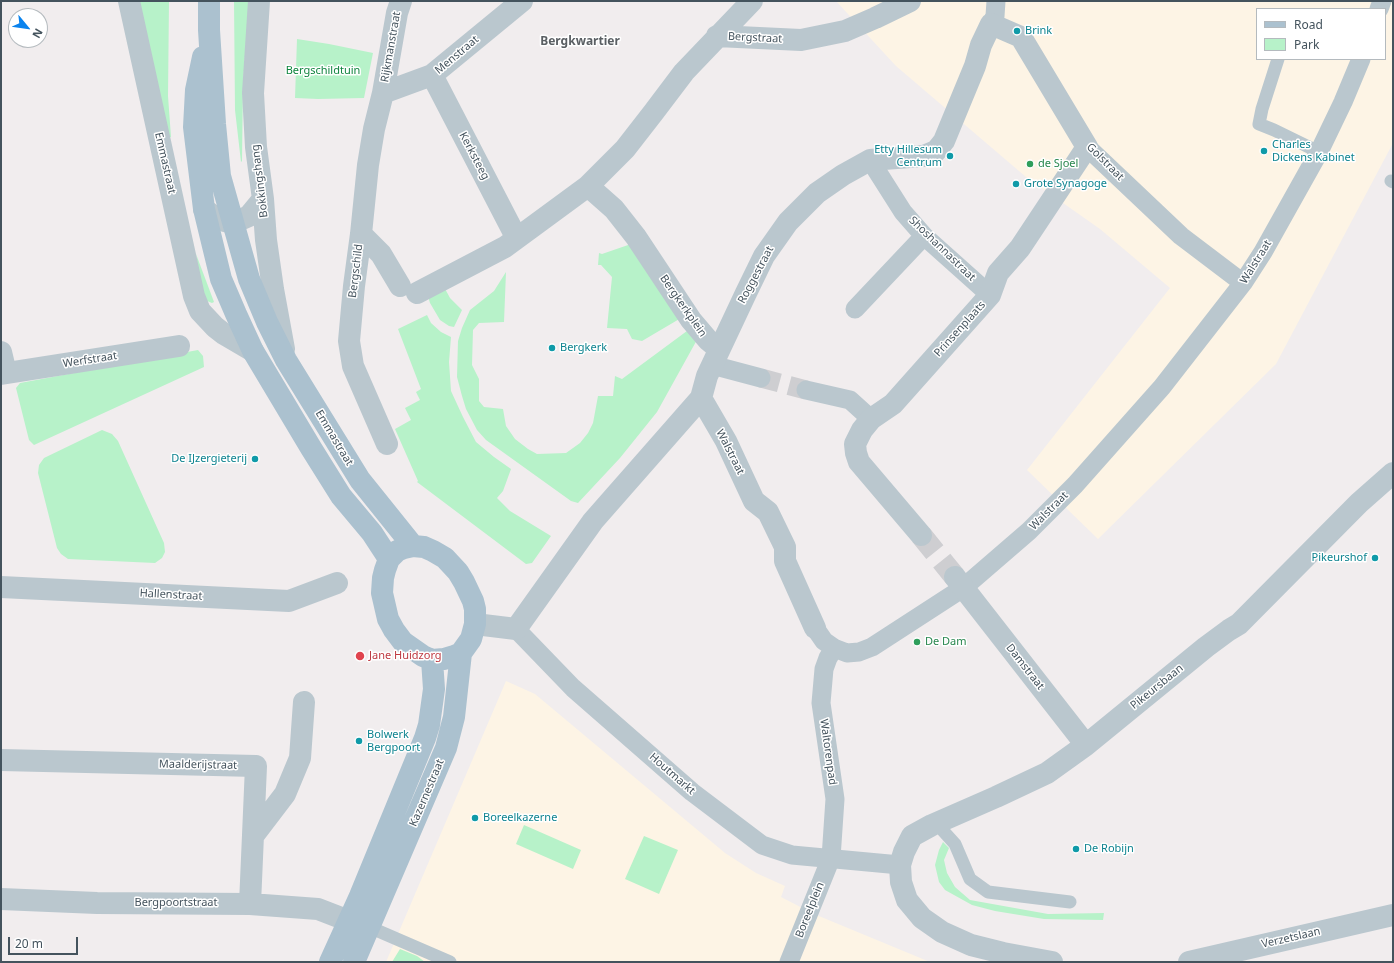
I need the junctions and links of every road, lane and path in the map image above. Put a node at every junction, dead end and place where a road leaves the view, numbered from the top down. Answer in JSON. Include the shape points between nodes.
{"nodes":[{"id":1,"x":129,"y":1,"type":"edge"},
{"id":2,"x":208,"y":1,"type":"edge"},
{"id":3,"x":259,"y":1,"type":"edge"},
{"id":4,"x":401,"y":1,"type":"edge"},
{"id":5,"x":522,"y":1,"type":"edge"},
{"id":6,"x":752,"y":1,"type":"edge"},
{"id":7,"x":910,"y":1,"type":"edge"},
{"id":8,"x":996,"y":1,"type":"edge"},
{"id":9,"x":991,"y":24,"type":"junction"},
{"id":10,"x":209,"y":30,"type":"junction"},
{"id":11,"x":717,"y":36,"type":"junction"},
{"id":12,"x":1278,"y":60,"type":"edge"},
{"id":13,"x":1361,"y":60,"type":"edge"},
{"id":14,"x":432,"y":75,"type":"junction"},
{"id":15,"x":383,"y":94,"type":"junction"},
{"id":16,"x":1087,"y":147,"type":"junction"},
{"id":17,"x":1318,"y":152,"type":"junction"},
{"id":18,"x":870,"y":160,"type":"junction"},
{"id":19,"x":588,"y":186,"type":"junction"},
{"id":20,"x":263,"y":199,"type":"junction"},
{"id":21,"x":204,"y":209,"type":"junction"},
{"id":22,"x":232,"y":223,"type":"junction"},
{"id":23,"x":361,"y":234,"type":"junction"},
{"id":24,"x":924,"y":236,"type":"junction"},
{"id":25,"x":516,"y":237,"type":"junction"},
{"id":26,"x":249,"y":279,"type":"junction"},
{"id":27,"x":1243,"y":283,"type":"junction"},
{"id":28,"x":990,"y":295,"type":"junction"},
{"id":29,"x":855,"y":309,"type":"dead end"},
{"id":30,"x":236,"y":314,"type":"junction"},
{"id":31,"x":209,"y":322,"type":"junction"},
{"id":32,"x":179,"y":346,"type":"dead end"},
{"id":33,"x":253,"y":351,"type":"junction"},
{"id":34,"x":1,"y":352,"type":"edge"},
{"id":35,"x":715,"y":357,"type":"junction"},
{"id":36,"x":286,"y":360,"type":"junction"},
{"id":37,"x":4,"y":373,"type":"edge"},
{"id":38,"x":761,"y":378,"type":"tunnel mouth"},
{"id":39,"x":806,"y":390,"type":"tunnel mouth"},
{"id":40,"x":701,"y":398,"type":"junction"},
{"id":41,"x":871,"y":419,"type":"junction"},
{"id":42,"x":387,"y":444,"type":"dead end"},
{"id":43,"x":1393,"y":473,"type":"edge"},
{"id":44,"x":921,"y":535,"type":"tunnel mouth"},
{"id":45,"x":413,"y":546,"type":"junction"},
{"id":46,"x":389,"y":559,"type":"junction"},
{"id":47,"x":959,"y":582,"type":"junction"},
{"id":48,"x":337,"y":583,"type":"dead end"},
{"id":49,"x":1,"y":587,"type":"edge"},
{"id":50,"x":475,"y":624,"type":"junction"},
{"id":51,"x":815,"y":628,"type":"joint"},
{"id":52,"x":516,"y":629,"type":"junction"},
{"id":53,"x":834,"y":648,"type":"junction"},
{"id":54,"x":461,"y":653,"type":"junction"},
{"id":55,"x":432,"y":660,"type":"junction"},
{"id":56,"x":304,"y":702,"type":"dead end"},
{"id":57,"x":1086,"y":745,"type":"junction"},
{"id":58,"x":1,"y":760,"type":"edge"},
{"id":59,"x":936,"y":823,"type":"junction"},
{"id":60,"x":253,"y":836,"type":"junction"},
{"id":61,"x":831,"y":858,"type":"junction"},
{"id":62,"x":900,"y":865,"type":"junction"},
{"id":63,"x":360,"y":896,"type":"joint"},
{"id":64,"x":1,"y":900,"type":"edge"},
{"id":65,"x":1070,"y":902,"type":"dead end"},
{"id":66,"x":250,"y":904,"type":"junction"},
{"id":67,"x":1393,"y":915,"type":"edge"},
{"id":68,"x":359,"y":924,"type":"junction"},
{"id":69,"x":330,"y":962,"type":"edge"},
{"id":70,"x":354,"y":962,"type":"edge"},
{"id":71,"x":450,"y":962,"type":"edge"},
{"id":72,"x":789,"y":962,"type":"edge"},
{"id":73,"x":1052,"y":962,"type":"edge"},
{"id":74,"x":1189,"y":962,"type":"edge"}],
"edges":[{"from":1,"to":31,"type":"street","name":"Emmastraat","via":[[194,296]]},
{"from":2,"to":10,"type":"main road","name":"Emmastraat"},
{"from":3,"to":20,"type":"street","name":"Bokkingshang","via":[[253,93],[256,147]]},
{"from":4,"to":15,"type":"street","name":"Rijkmanstraat","via":[[396,13]]},
{"from":5,"to":14,"type":"street","name":"Menstraat"},
{"from":6,"to":11,"type":"street"},
{"from":7,"to":11,"type":"street","name":"Bergstraat","via":[[845,31],[801,40]]},
{"from":8,"to":9,"type":"street"},
{"from":9,"to":16,"type":"street","name":"Golstraat","via":[[1021,38]]},
{"from":9,"to":18,"type":"street","name":"Roggestraat","via":[[944,142],[936,151],[924,156]]},
{"from":10,"to":21,"type":"main road","name":"Emmastraat","via":[[196,90],[194,127]]},
{"from":10,"to":22,"type":"main road","name":"Emmastraat","via":[[220,176]]},
{"from":11,"to":19,"type":"street","name":"Bergstraat","via":[[684,72],[625,149]]},
{"from":12,"to":17,"type":"lane","via":[[1259,124]]},
{"from":13,"to":17,"type":"street","name":"Walstraat"},
{"from":14,"to":15,"type":"street","name":"Menstraat"},
{"from":14,"to":25,"type":"street","name":"Kerksteeg"},
{"from":15,"to":23,"type":"street","name":"Bergschild","via":[[368,165]]},
{"from":16,"to":27,"type":"street","name":"Golstraat","via":[[1181,236]]},
{"from":16,"to":28,"type":"street","name":"Prinsenplaats","via":[[1020,248],[998,273]]},
{"from":17,"to":27,"type":"street","name":"Walstraat"},
{"from":18,"to":24,"type":"street","name":"Shoshannastraat","via":[[904,212]]},
{"from":18,"to":35,"type":"street","name":"Roggestraat","via":[[817,193],[788,222],[764,256]]},
{"from":19,"to":25,"type":"street"},
{"from":19,"to":35,"type":"street","name":"Bergkerkplein","via":[[614,209],[636,237],[691,320],[708,340]]},
{"from":20,"to":22,"type":"street","via":[[249,216]]},
{"from":20,"to":36,"type":"street","name":"Bokkingshang","via":[[273,289]]},
{"from":21,"to":22,"type":"street","via":[[217,219]]},
{"from":21,"to":30,"type":"main road","name":"Emmastraat","via":[[221,279]]},
{"from":22,"to":26,"type":"main road","name":"Emmastraat"},
{"from":23,"to":25,"type":"street","via":[[381,254],[408,289],[505,247]]},
{"from":23,"to":42,"type":"street","name":"Bergschild","via":[[349,342],[353,366]]},
{"from":24,"to":28,"type":"street","name":"Shoshannastraat"},
{"from":24,"to":29,"type":"street"},
{"from":26,"to":30,"type":"street"},
{"from":26,"to":36,"type":"main road","name":"Emmastraat"},
{"from":27,"to":47,"type":"street","name":"Walstraat","via":[[1162,387],[1075,485],[1029,531]]},
{"from":28,"to":41,"type":"street","name":"Prinsenplaats","via":[[893,404]]},
{"from":30,"to":31,"type":"street","via":[[226,320]]},
{"from":30,"to":33,"type":"main road","name":"Emmastraat"},
{"from":31,"to":33,"type":"street","name":"Emmastraat"},
{"from":32,"to":37,"type":"street","name":"Werfstraat"},
{"from":33,"to":46,"type":"main road","name":"Emmastraat","via":[[341,496],[372,533]]},
{"from":34,"to":37,"type":"street"},
{"from":35,"to":38,"type":"street"},
{"from":35,"to":40,"type":"street"},
{"from":36,"to":45,"type":"main road","name":"Emmastraat","via":[[360,480]]},
{"from":39,"to":41,"type":"street","via":[[850,400]]},
{"from":40,"to":51,"type":"street","name":"Walstraat","via":[[726,441],[754,501],[768,512],[775,526],[785,547],[785,561]]},
{"from":40,"to":52,"type":"street","via":[[593,521]]},
{"from":41,"to":44,"type":"street","name":"Prinsenplaats","via":[[855,444],[859,462]]},
{"from":43,"to":57,"type":"street","name":"Pikeursbaan","via":[[1359,503],[1239,624],[1206,647]]},
{"from":45,"to":46,"type":"main road","via":[[397,551]]},
{"from":45,"to":50,"type":"main road","via":[[432,550],[445,558],[458,572],[473,601]]},
{"from":46,"to":55,"type":"main road","via":[[382,578],[382,592],[388,619],[403,642]]},
{"from":47,"to":53,"type":"street","name":"Walstraat","via":[[872,647],[847,653]]},
{"from":47,"to":57,"type":"street","name":"Damstraat"},
{"from":48,"to":49,"type":"street","name":"Hallenstraat","via":[[288,601]]},
{"from":50,"to":52,"type":"street"},
{"from":50,"to":54,"type":"main road","via":[[471,639]]},
{"from":51,"to":53,"type":"street","name":"Walstraat","via":[[824,641]]},
{"from":52,"to":61,"type":"street","name":"Houtmarkt","via":[[573,688],[686,787],[762,845],[792,855]]},
{"from":53,"to":61,"type":"street","name":"Waltorenpad","via":[[824,669],[821,703],[835,800]]},
{"from":54,"to":55,"type":"main road"},
{"from":54,"to":68,"type":"main road","name":"Kazernestraat","via":[[454,717],[446,748]]},
{"from":55,"to":63,"type":"main road","name":"Kazernestraat","via":[[434,689],[429,725]]},
{"from":56,"to":60,"type":"street","via":[[300,758],[285,794]]},
{"from":57,"to":59,"type":"street","name":"Pikeursbaan","via":[[1047,773]]},
{"from":58,"to":60,"type":"street","name":"Maalderijstraat","via":[[256,766]]},
{"from":59,"to":62,"type":"street","name":"Pikeursbaan","via":[[912,836]]},
{"from":59,"to":65,"type":"lane","via":[[955,844],[970,879],[988,892]]},
{"from":60,"to":66,"type":"street","name":"Maalderijstraat"},
{"from":61,"to":62,"type":"street","name":"Houtmarkt"},
{"from":61,"to":72,"type":"street","name":"Boreelplein"},
{"from":62,"to":73,"type":"street","via":[[901,882],[907,900],[922,918],[942,932],[971,945]]},
{"from":63,"to":68,"type":"street","name":"Kazernestraat"},
{"from":64,"to":66,"type":"street","name":"Bergpoortstraat"},
{"from":66,"to":68,"type":"street","name":"Bergpoortstraat","via":[[318,908]]},
{"from":67,"to":74,"type":"street","name":"Verzetslaan"},
{"from":68,"to":69,"type":"main road","name":"Kazernestraat"},
{"from":68,"to":70,"type":"main road","name":"Kazernestraat"},
{"from":68,"to":71,"type":"lane"}]}
